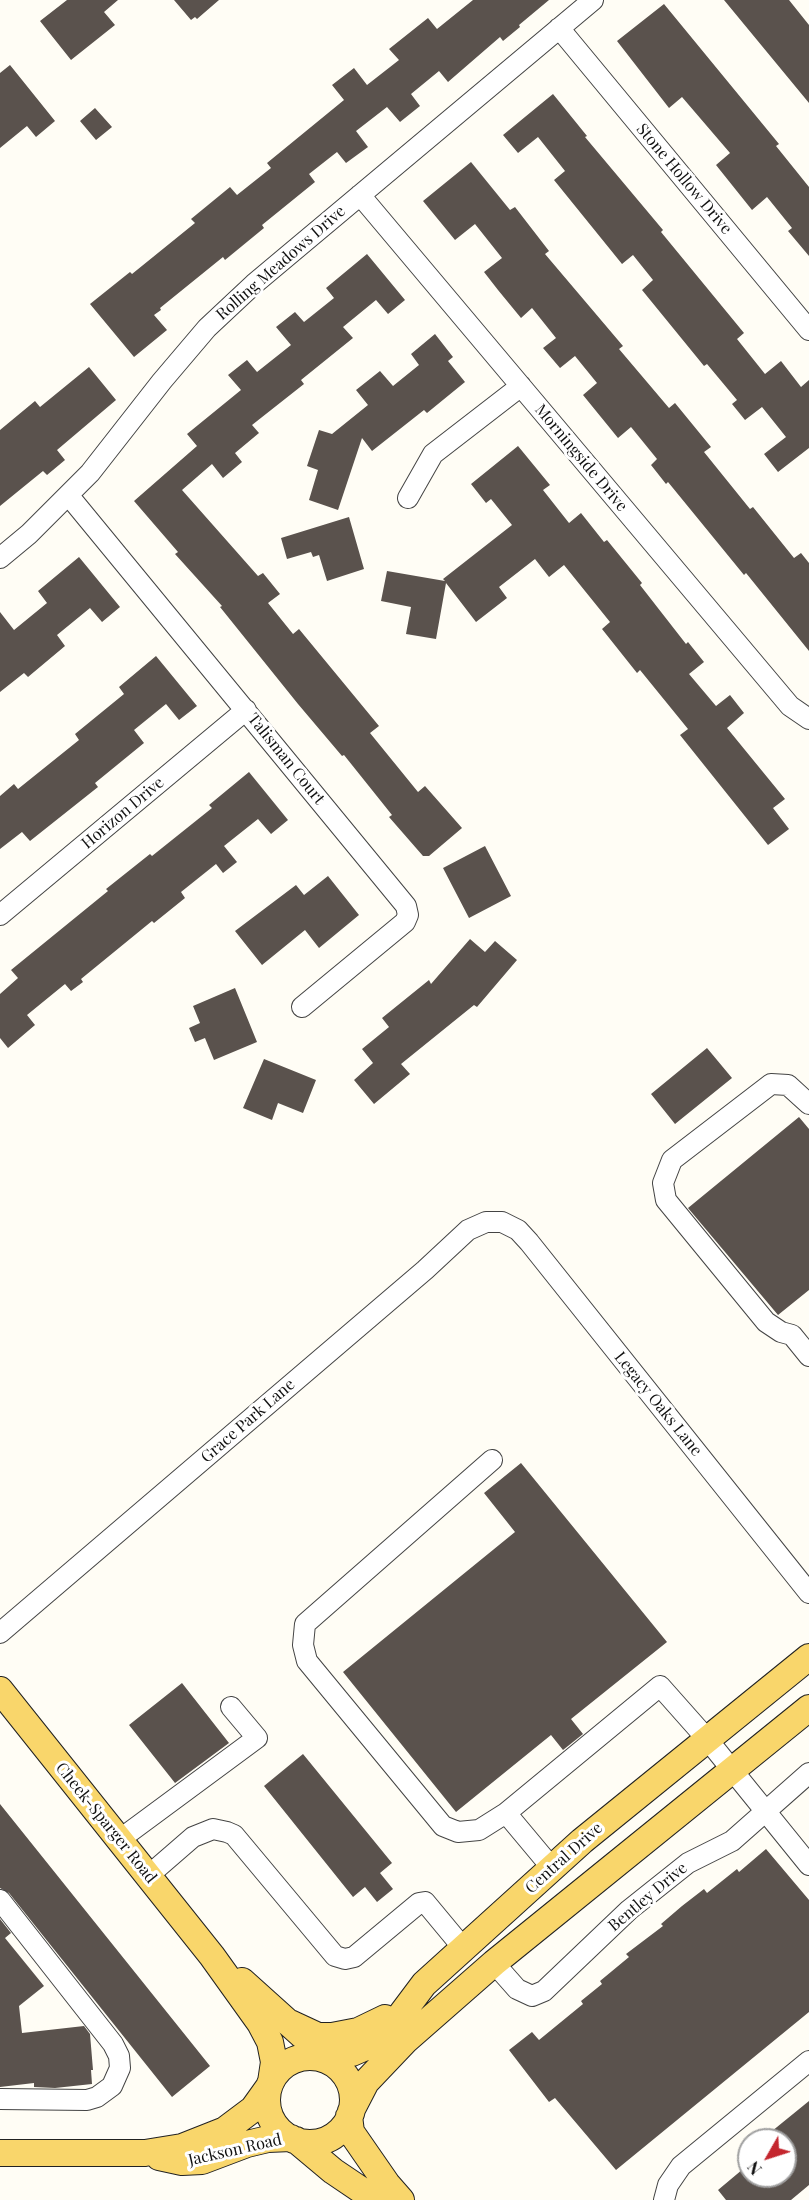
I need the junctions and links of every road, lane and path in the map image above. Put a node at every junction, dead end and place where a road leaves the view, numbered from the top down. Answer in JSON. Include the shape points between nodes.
{"nodes":[{"id":1,"x":593,"y":0,"type":"edge"},
{"id":2,"x":559,"y":28,"type":"junction"},
{"id":3,"x":360,"y":195,"type":"junction"},
{"id":4,"x":809,"y":330,"type":"edge"},
{"id":5,"x":521,"y":386,"type":"junction"},
{"id":6,"x":69,"y":496,"type":"junction"},
{"id":7,"x":408,"y":498,"type":"dead end"},
{"id":8,"x":0,"y":558,"type":"edge"},
{"id":9,"x":246,"y":711,"type":"junction"},
{"id":10,"x":807,"y":718,"type":"edge"},
{"id":11,"x":0,"y":915,"type":"edge"},
{"id":12,"x":302,"y":1007,"type":"dead end"},
{"id":13,"x":809,"y":1104,"type":"edge"},
{"id":14,"x":502,"y":1222,"type":"joint"},
{"id":15,"x":809,"y":1356,"type":"edge"},
{"id":16,"x":492,"y":1460,"type":"dead end"},
{"id":17,"x":809,"y":1593,"type":"edge"},
{"id":18,"x":0,"y":1633,"type":"edge"},
{"id":19,"x":809,"y":1657,"type":"edge"},
{"id":20,"x":0,"y":1690,"type":"edge"},
{"id":21,"x":231,"y":1707,"type":"dead end"},
{"id":22,"x":809,"y":1708,"type":"edge"},
{"id":23,"x":707,"y":1739,"type":"junction"},
{"id":24,"x":732,"y":1770,"type":"junction"},
{"id":25,"x":809,"y":1773,"type":"edge"},
{"id":26,"x":765,"y":1812,"type":"junction"},
{"id":27,"x":506,"y":1813,"type":"junction"},
{"id":28,"x":119,"y":1840,"type":"junction"},
{"id":29,"x":809,"y":1865,"type":"edge"},
{"id":30,"x":552,"y":1868,"type":"junction"},
{"id":31,"x":148,"y":1876,"type":"junction"},
{"id":32,"x":0,"y":1900,"type":"edge"},
{"id":33,"x":464,"y":1949,"type":"junction"},
{"id":34,"x":212,"y":1956,"type":"junction"},
{"id":35,"x":494,"y":1963,"type":"junction"},
{"id":36,"x":424,"y":1984,"type":"junction"},
{"id":37,"x":290,"y":2023,"type":"junction"},
{"id":38,"x":325,"y":2059,"type":"junction"},
{"id":39,"x":809,"y":2061,"type":"edge"},
{"id":40,"x":269,"y":2085,"type":"junction"},
{"id":41,"x":0,"y":2098,"type":"edge"},
{"id":42,"x":350,"y":2114,"type":"junction"},
{"id":43,"x":294,"y":2139,"type":"junction"},
{"id":44,"x":0,"y":2153,"type":"edge"},
{"id":45,"x":145,"y":2153,"type":"junction"},
{"id":46,"x":376,"y":2200,"type":"edge"},
{"id":47,"x":401,"y":2200,"type":"edge"},
{"id":48,"x":664,"y":2200,"type":"edge"}],
"edges":[{"from":1,"to":2,"type":"street","name":"Rolling Meadows Drive"},
{"from":2,"to":3,"type":"street","name":"Rolling Meadows Drive"},
{"from":2,"to":4,"type":"street","name":"Stone Hollow Drive"},
{"from":3,"to":5,"type":"street","name":"Morningside Drive"},
{"from":3,"to":6,"type":"street","name":"Rolling Meadows Drive","via":[[207,328]]},
{"from":5,"to":7,"type":"street","via":[[433,454]]},
{"from":5,"to":10,"type":"street","name":"Morningside Drive","via":[[790,706]]},
{"from":6,"to":8,"type":"street","name":"Rolling Meadows Drive"},
{"from":6,"to":9,"type":"street","name":"Talisman Court"},
{"from":9,"to":11,"type":"street","name":"Horizon Drive"},
{"from":9,"to":12,"type":"street","name":"Talisman Court","via":[[406,906],[408,915],[405,922]]},
{"from":13,"to":15,"type":"street","via":[[788,1085],[771,1084],[672,1160],[663,1183],[666,1200],[766,1322],[792,1335]]},
{"from":14,"to":17,"type":"street","name":"Legacy Oaks Lane","via":[[518,1230],[529,1242]]},
{"from":14,"to":18,"type":"street","name":"Grace Park Lane","via":[[486,1222],[468,1230]]},
{"from":16,"to":27,"type":"street","via":[[305,1624],[303,1645],[307,1661],[443,1826],[458,1832],[480,1830]]},
{"from":19,"to":23,"type":"main road","name":"Central Drive"},
{"from":20,"to":28,"type":"main road","name":"Cheek-Sparger Road"},
{"from":21,"to":28,"type":"street","via":[[257,1738]]},
{"from":22,"to":24,"type":"main road"},
{"from":23,"to":24,"type":"street"},
{"from":23,"to":27,"type":"street","via":[[660,1686]]},
{"from":23,"to":30,"type":"main road","name":"Central Drive"},
{"from":24,"to":26,"type":"street"},
{"from":24,"to":35,"type":"main road"},
{"from":25,"to":26,"type":"street","name":"Bentley Drive"},
{"from":26,"to":29,"type":"street"},
{"from":26,"to":35,"type":"street","name":"Bentley Drive","via":[[732,1841],[688,1863],[544,1991],[532,1996],[517,1989]]},
{"from":27,"to":30,"type":"street"},
{"from":28,"to":31,"type":"main road","name":"Cheek-Sparger Road"},
{"from":30,"to":33,"type":"main road","name":"Central Drive"},
{"from":31,"to":33,"type":"street","via":[[193,1838],[213,1829],[227,1832],[234,1835],[335,1956],[354,1957],[425,1902]]},
{"from":31,"to":34,"type":"main road","name":"Cheek-Sparger Road"},
{"from":32,"to":41,"type":"street","via":[[113,2044],[120,2067],[106,2092],[87,2100]]},
{"from":33,"to":36,"type":"main road","name":"Central Drive"},
{"from":34,"to":37,"type":"main road","name":"Cheek-Sparger Road"},
{"from":34,"to":40,"type":"main road","name":"Cheek-Sparger Road","via":[[270,2042],[274,2062]]},
{"from":35,"to":42,"type":"main road","via":[[405,2041],[366,2082]]},
{"from":36,"to":37,"type":"main road","via":[[383,2019],[358,2031],[318,2036]]},
{"from":36,"to":38,"type":"main road","name":"Central Drive","via":[[375,2043]]},
{"from":37,"to":38,"type":"main road","name":"Cheek-Sparger Road"},
{"from":38,"to":40,"type":"main road","via":[[298,2058],[287,2063]]},
{"from":38,"to":42,"type":"main road","via":[[345,2076],[352,2094]]},
{"from":39,"to":48,"type":"street","via":[[681,2166],[668,2185]]},
{"from":40,"to":43,"type":"main road","via":[[268,2109],[273,2121]]},
{"from":40,"to":45,"type":"main road","name":"Jackson Road","via":[[253,2109],[225,2130],[182,2146]]},
{"from":42,"to":43,"type":"main road","via":[[343,2127],[327,2138],[309,2142]]},
{"from":42,"to":47,"type":"main road","via":[[351,2132]]},
{"from":43,"to":45,"type":"main road","name":"Jackson Road","via":[[247,2144],[202,2161],[182,2162]]},
{"from":43,"to":46,"type":"main road"},
{"from":44,"to":45,"type":"main road","name":"Jackson Road"}]}
